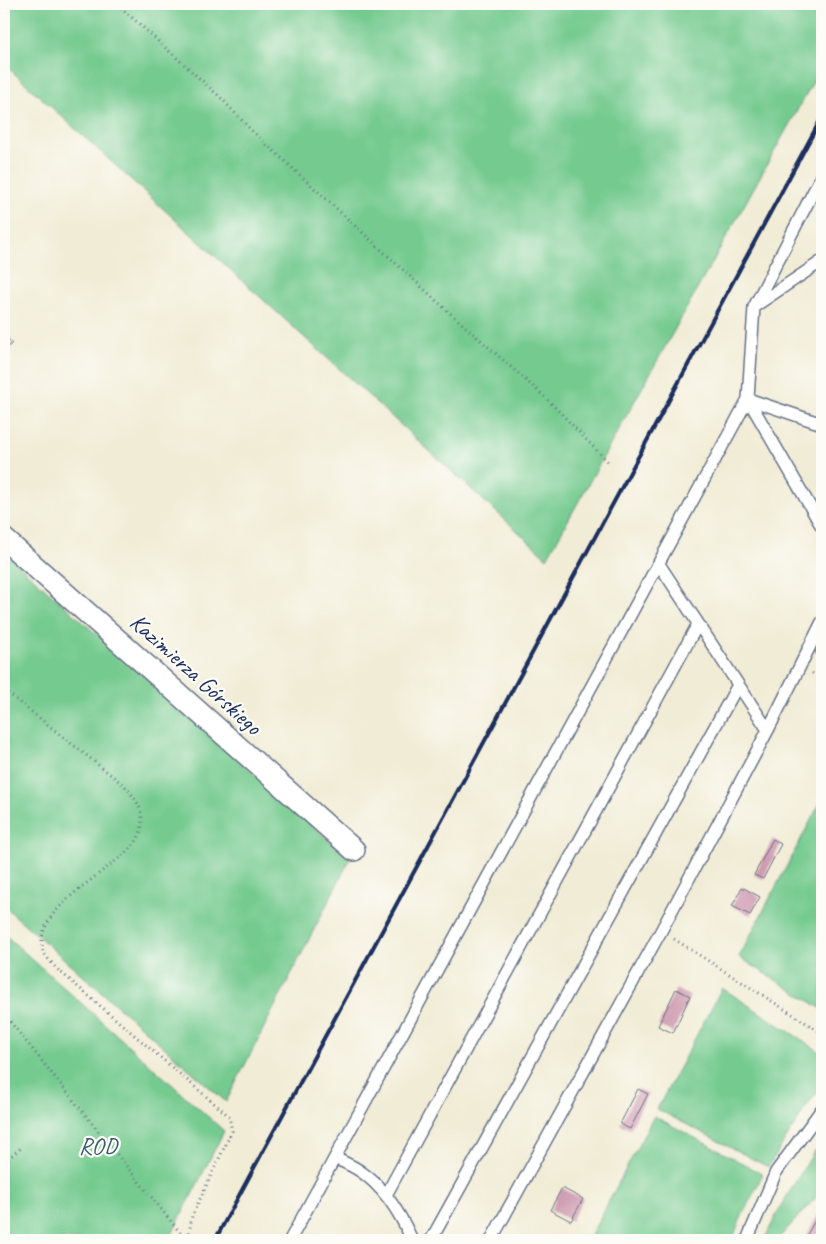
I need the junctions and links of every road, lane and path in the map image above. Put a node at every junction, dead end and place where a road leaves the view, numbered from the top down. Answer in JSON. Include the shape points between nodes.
{"nodes":[{"id":1,"x":117,"y":4,"type":"edge"},
{"id":2,"x":822,"y":175,"type":"edge"},
{"id":3,"x":822,"y":261,"type":"edge"},
{"id":4,"x":754,"y":307,"type":"junction"},
{"id":5,"x":748,"y":399,"type":"junction"},
{"id":6,"x":822,"y":424,"type":"edge"},
{"id":7,"x":608,"y":462,"type":"dead end"},
{"id":8,"x":822,"y":527,"type":"edge"},
{"id":9,"x":4,"y":538,"type":"edge"},
{"id":10,"x":659,"y":564,"type":"junction"},
{"id":11,"x":822,"y":622,"type":"edge"},
{"id":12,"x":698,"y":624,"type":"junction"},
{"id":13,"x":738,"y":686,"type":"junction"},
{"id":14,"x":4,"y":690,"type":"edge"},
{"id":15,"x":768,"y":730,"type":"junction"},
{"id":16,"x":354,"y":850,"type":"dead end"},
{"id":17,"x":661,"y":931,"type":"junction"},
{"id":18,"x":4,"y":1014,"type":"edge"},
{"id":19,"x":822,"y":1033,"type":"edge"},
{"id":20,"x":822,"y":1109,"type":"edge"},
{"id":21,"x":21,"y":1148,"type":"dead end"},
{"id":22,"x":335,"y":1158,"type":"junction"},
{"id":23,"x":4,"y":1162,"type":"edge"},
{"id":24,"x":386,"y":1195,"type":"junction"},
{"id":25,"x":187,"y":1240,"type":"edge"},
{"id":26,"x":290,"y":1240,"type":"edge"},
{"id":27,"x":412,"y":1240,"type":"edge"},
{"id":28,"x":431,"y":1240,"type":"edge"},
{"id":29,"x":491,"y":1240,"type":"edge"},
{"id":30,"x":747,"y":1240,"type":"edge"}],
"edges":[{"from":1,"to":7,"type":"path","via":[[220,97],[257,136],[546,398]]},
{"from":2,"to":4,"type":"lane"},
{"from":3,"to":4,"type":"lane"},
{"from":4,"to":5,"type":"lane"},
{"from":5,"to":6,"type":"lane"},
{"from":5,"to":8,"type":"lane"},
{"from":5,"to":10,"type":"lane"},
{"from":9,"to":16,"type":"street","name":"Kazimierza Górskiego"},
{"from":10,"to":12,"type":"lane"},
{"from":10,"to":22,"type":"lane"},
{"from":11,"to":15,"type":"lane"},
{"from":12,"to":13,"type":"lane"},
{"from":12,"to":24,"type":"lane"},
{"from":13,"to":15,"type":"lane"},
{"from":13,"to":28,"type":"lane"},
{"from":14,"to":25,"type":"path","via":[[125,786],[138,803],[141,832],[135,844],[55,912],[42,938],[43,952],[56,968],[229,1116],[232,1131],[192,1216]]},
{"from":15,"to":17,"type":"lane"},
{"from":17,"to":19,"type":"path"},
{"from":17,"to":29,"type":"lane"},
{"from":18,"to":25,"type":"path"},
{"from":20,"to":30,"type":"lane","via":[[776,1172]]},
{"from":21,"to":23,"type":"path"},
{"from":22,"to":24,"type":"lane","via":[[361,1171]]},
{"from":22,"to":26,"type":"lane"},
{"from":24,"to":27,"type":"lane"}]}
